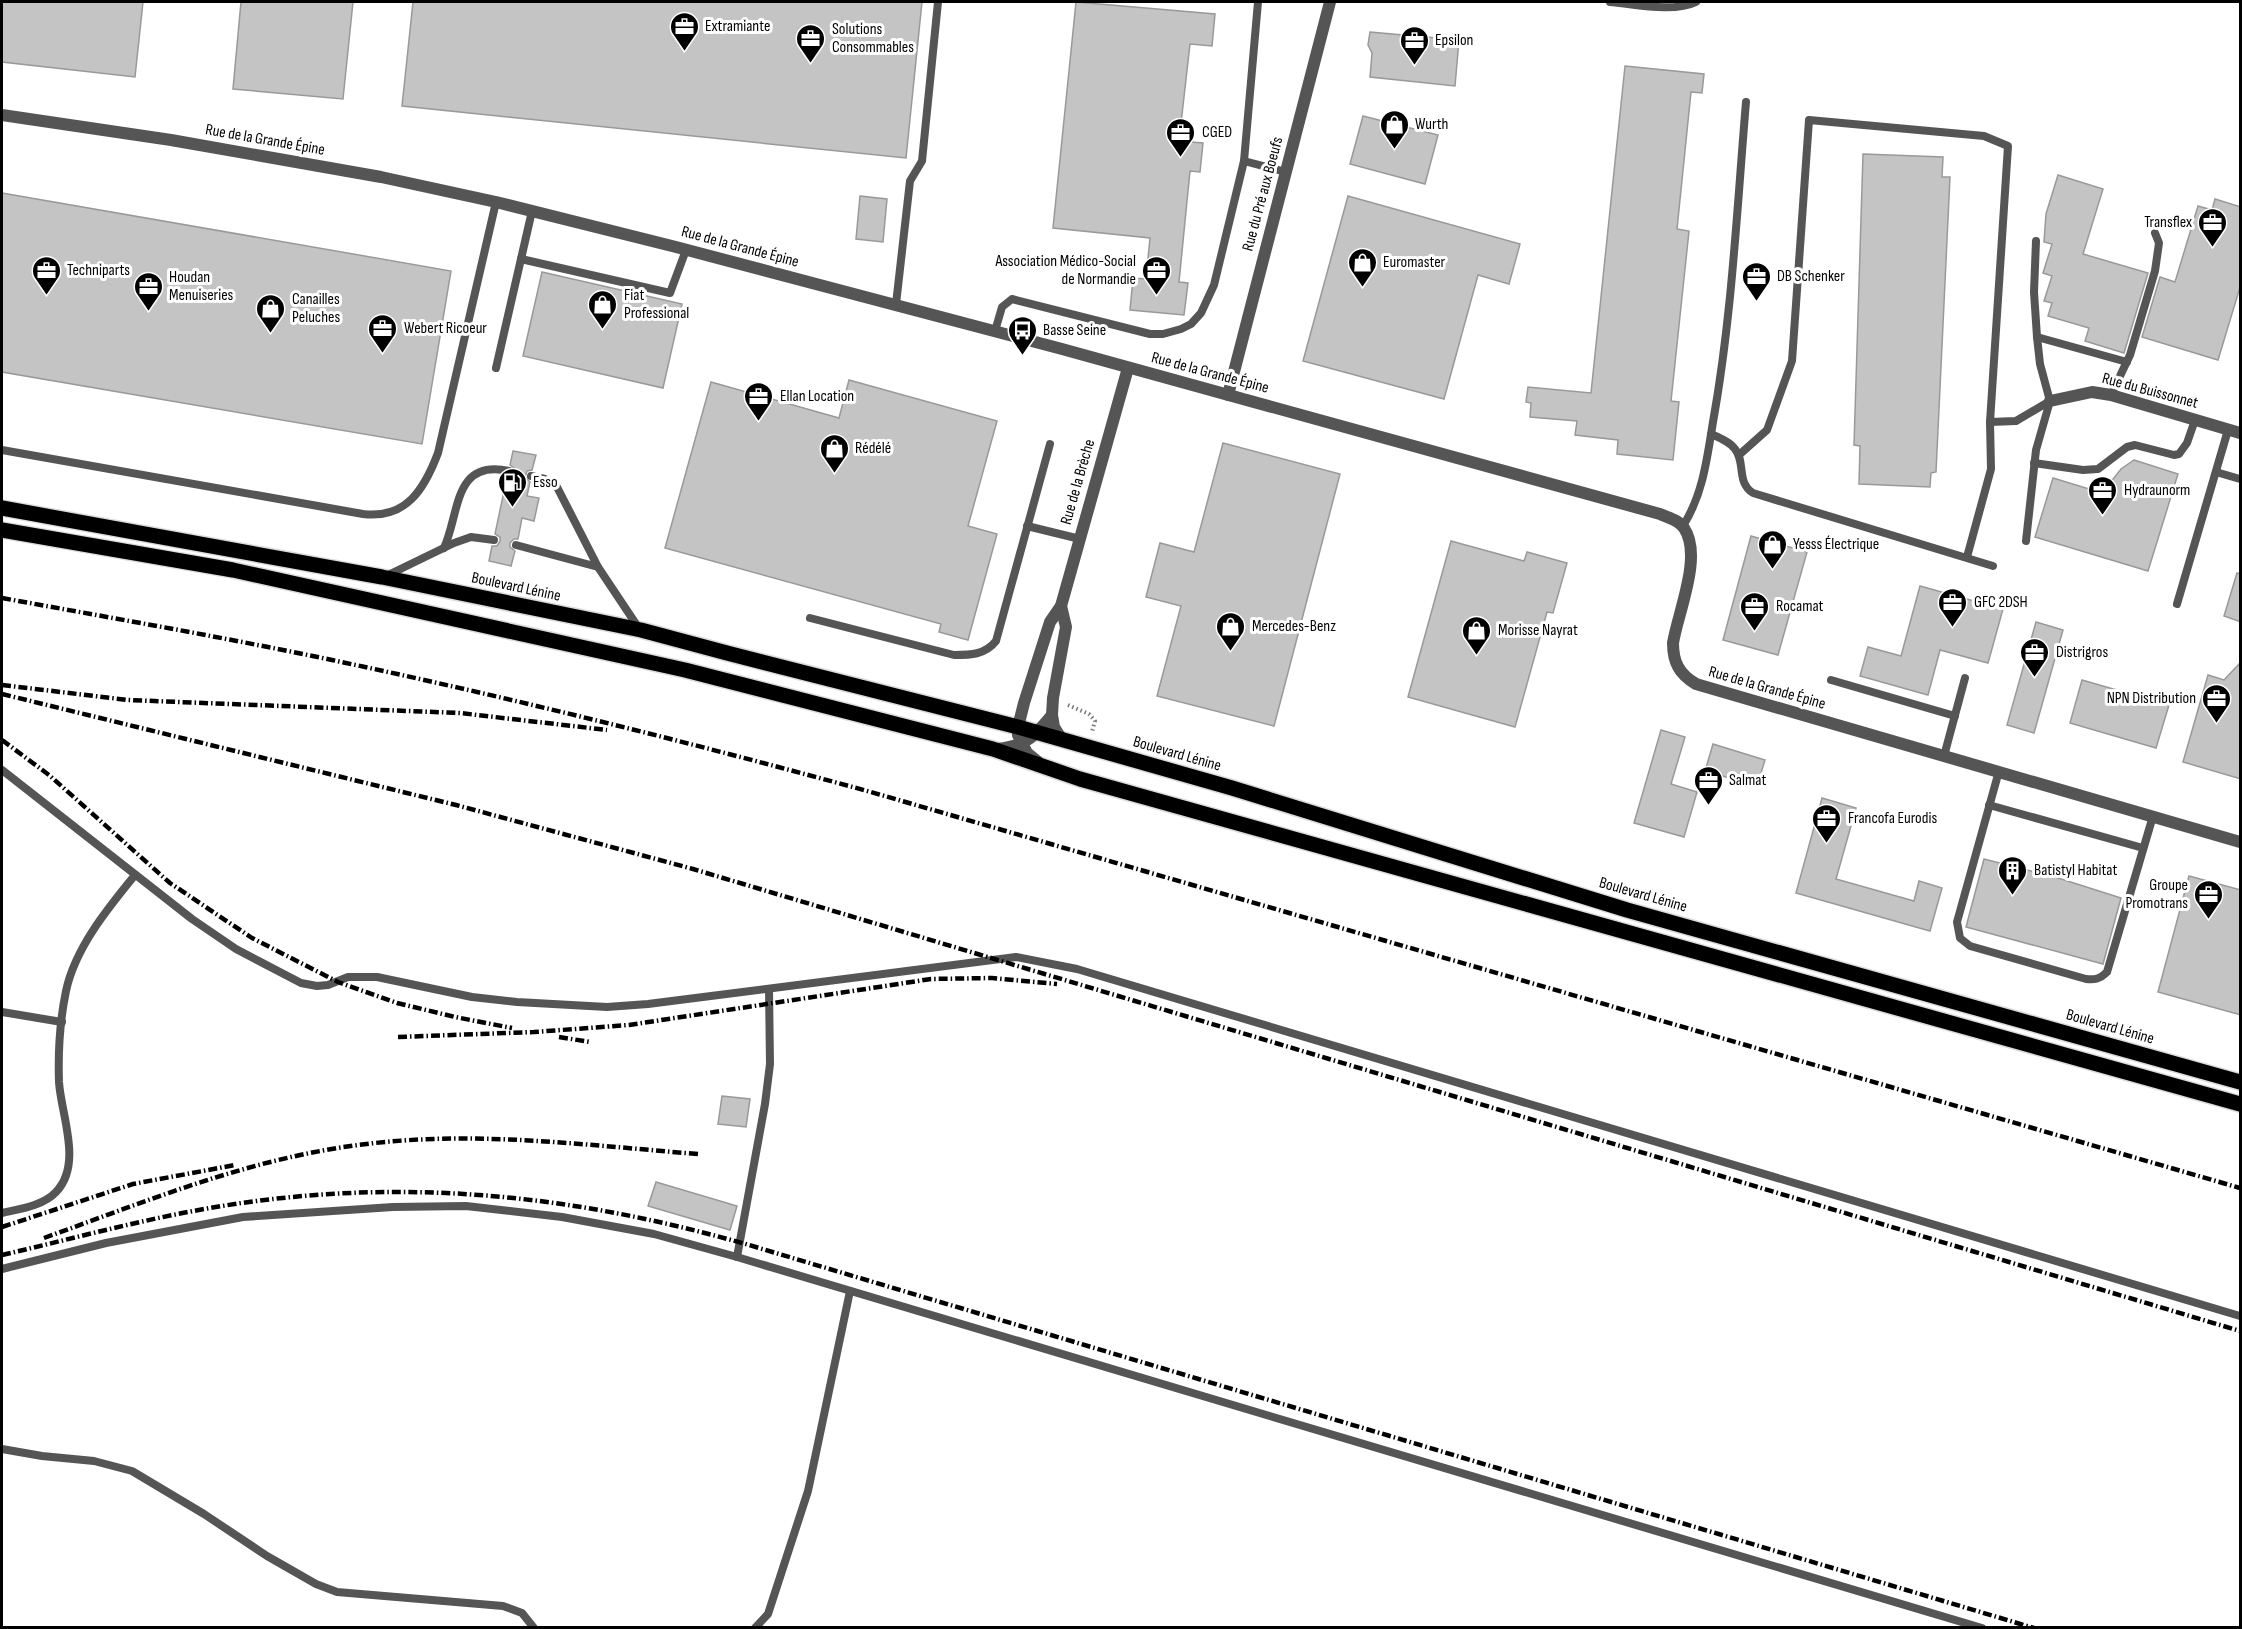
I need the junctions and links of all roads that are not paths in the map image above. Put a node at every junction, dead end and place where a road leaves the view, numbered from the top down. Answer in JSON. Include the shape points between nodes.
{"nodes":[{"id":1,"x":938,"y":2,"type":"edge"},
{"id":2,"x":1258,"y":2,"type":"edge"},
{"id":3,"x":1330,"y":2,"type":"edge"},
{"id":4,"x":1610,"y":2,"type":"edge"},
{"id":5,"x":1696,"y":2,"type":"edge"},
{"id":6,"x":1746,"y":102,"type":"dead end"},
{"id":7,"x":2,"y":115,"type":"edge"},
{"id":8,"x":1244,"y":161,"type":"junction"},
{"id":9,"x":1286,"y":172,"type":"junction"},
{"id":10,"x":496,"y":202,"type":"junction"},
{"id":11,"x":532,"y":211,"type":"junction"},
{"id":12,"x":2155,"y":233,"type":"dead end"},
{"id":13,"x":2036,"y":241,"type":"dead end"},
{"id":14,"x":686,"y":250,"type":"junction"},
{"id":15,"x":521,"y":259,"type":"junction"},
{"id":16,"x":896,"y":304,"type":"junction"},
{"id":17,"x":995,"y":331,"type":"junction"},
{"id":18,"x":2037,"y":337,"type":"junction"},
{"id":19,"x":2127,"y":362,"type":"junction"},
{"id":20,"x":496,"y":368,"type":"dead end"},
{"id":21,"x":1128,"y":368,"type":"junction"},
{"id":22,"x":1228,"y":395,"type":"junction"},
{"id":23,"x":2111,"y":395,"type":"junction"},
{"id":24,"x":2050,"y":401,"type":"junction"},
{"id":25,"x":2195,"y":420,"type":"junction"},
{"id":26,"x":1990,"y":422,"type":"junction"},
{"id":27,"x":2235,"y":431,"type":"edge"},
{"id":28,"x":1711,"y":434,"type":"junction"},
{"id":29,"x":1050,"y":444,"type":"dead end"},
{"id":30,"x":2,"y":450,"type":"edge"},
{"id":31,"x":1739,"y":455,"type":"junction"},
{"id":32,"x":2034,"y":463,"type":"junction"},
{"id":33,"x":509,"y":471,"type":"dead end"},
{"id":34,"x":2216,"y":472,"type":"junction"},
{"id":35,"x":531,"y":476,"type":"dead end"},
{"id":36,"x":2241,"y":479,"type":"edge"},
{"id":37,"x":2,"y":508,"type":"edge"},
{"id":38,"x":1027,"y":526,"type":"junction"},
{"id":39,"x":1683,"y":526,"type":"junction"},
{"id":40,"x":2,"y":530,"type":"edge"},
{"id":41,"x":1080,"y":539,"type":"junction"},
{"id":42,"x":494,"y":540,"type":"dead end"},
{"id":43,"x":2026,"y":541,"type":"dead end"},
{"id":44,"x":516,"y":545,"type":"dead end"},
{"id":45,"x":444,"y":548,"type":"junction"},
{"id":46,"x":1967,"y":558,"type":"junction"},
{"id":47,"x":1994,"y":566,"type":"dead end"},
{"id":48,"x":598,"y":567,"type":"junction"},
{"id":49,"x":382,"y":577,"type":"junction"},
{"id":50,"x":2176,"y":604,"type":"dead end"},
{"id":51,"x":1061,"y":606,"type":"junction"},
{"id":52,"x":810,"y":618,"type":"dead end"},
{"id":53,"x":640,"y":630,"type":"junction"},
{"id":54,"x":1965,"y":678,"type":"dead end"},
{"id":55,"x":1831,"y":681,"type":"dead end"},
{"id":56,"x":1052,"y":715,"type":"junction"},
{"id":57,"x":1955,"y":716,"type":"junction"},
{"id":58,"x":1018,"y":727,"type":"junction"},
{"id":59,"x":1037,"y":733,"type":"junction"},
{"id":60,"x":1062,"y":740,"type":"junction"},
{"id":61,"x":1022,"y":744,"type":"junction"},
{"id":62,"x":993,"y":749,"type":"junction"},
{"id":63,"x":1944,"y":756,"type":"junction"},
{"id":64,"x":1042,"y":766,"type":"junction"},
{"id":65,"x":2,"y":770,"type":"edge"},
{"id":66,"x":1999,"y":771,"type":"junction"},
{"id":67,"x":1989,"y":805,"type":"junction"},
{"id":68,"x":2153,"y":816,"type":"junction"},
{"id":69,"x":2241,"y":842,"type":"edge"},
{"id":70,"x":2143,"y":848,"type":"junction"},
{"id":71,"x":135,"y":875,"type":"junction"},
{"id":72,"x":769,"y":989,"type":"junction"},
{"id":73,"x":2,"y":1012,"type":"edge"},
{"id":74,"x":62,"y":1022,"type":"junction"},
{"id":75,"x":2241,"y":1082,"type":"edge"},
{"id":76,"x":2241,"y":1104,"type":"edge"},
{"id":77,"x":2,"y":1213,"type":"edge"},
{"id":78,"x":737,"y":1257,"type":"junction"},
{"id":79,"x":2,"y":1269,"type":"edge"},
{"id":80,"x":850,"y":1291,"type":"junction"},
{"id":81,"x":2241,"y":1316,"type":"edge"},
{"id":82,"x":2,"y":1449,"type":"edge"},
{"id":83,"x":534,"y":1628,"type":"edge"},
{"id":84,"x":755,"y":1628,"type":"edge"},
{"id":85,"x":1982,"y":1628,"type":"edge"}],
"edges":[{"from":1,"to":16,"type":"lane","via":[[922,161],[910,181]]},
{"from":2,"to":8,"type":"lane"},
{"from":3,"to":9,"type":"street","name":"Rue du Pré aux Boeufs"},
{"from":4,"to":5,"type":"lane","via":[[1673,7]]},
{"from":6,"to":28,"type":"lane","via":[[1723,367]]},
{"from":7,"to":10,"type":"street","name":"Rue de la Grande Épine","via":[[171,140],[381,177]]},
{"from":8,"to":9,"type":"lane"},
{"from":8,"to":17,"type":"lane","via":[[1214,285],[1201,313],[1191,324],[1163,334],[1150,334],[1012,299],[1002,307]]},
{"from":9,"to":22,"type":"street","name":"Rue du Pré aux Boeufs"},
{"from":10,"to":11,"type":"street","name":"Rue de la Grande Épine"},
{"from":10,"to":30,"type":"lane","via":[[438,453],[420,489],[405,507],[391,514],[363,514]]},
{"from":11,"to":14,"type":"street","name":"Rue de la Grande Épine"},
{"from":11,"to":15,"type":"lane"},
{"from":12,"to":19,"type":"lane","via":[[2159,243],[2155,271]]},
{"from":13,"to":18,"type":"lane"},
{"from":14,"to":15,"type":"lane","via":[[670,293]]},
{"from":14,"to":16,"type":"street","name":"Rue de la Grande Épine"},
{"from":15,"to":20,"type":"lane"},
{"from":16,"to":17,"type":"street","name":"Rue de la Grande Épine"},
{"from":17,"to":21,"type":"street","name":"Rue de la Grande Épine"},
{"from":18,"to":19,"type":"lane"},
{"from":18,"to":24,"type":"lane"},
{"from":19,"to":23,"type":"lane"},
{"from":21,"to":22,"type":"street","name":"Rue de la Grande Épine"},
{"from":21,"to":41,"type":"street","name":"Rue de la Brèche"},
{"from":22,"to":39,"type":"street","name":"Rue de la Grande Épine","via":[[1660,514]]},
{"from":23,"to":24,"type":"street","name":"Rue du Buissonnet","via":[[2091,392]]},
{"from":23,"to":25,"type":"street","name":"Rue du Buissonnet"},
{"from":24,"to":26,"type":"lane","via":[[2016,422]]},
{"from":24,"to":32,"type":"lane"},
{"from":25,"to":27,"type":"street","name":"Rue du Buissonnet"},
{"from":25,"to":32,"type":"lane","via":[[2187,443],[2178,454],[2135,445],[2098,469]]},
{"from":26,"to":31,"type":"lane","via":[[2008,146],[1984,136],[1809,120],[1792,361],[1767,430]]},
{"from":26,"to":46,"type":"lane","via":[[1991,469]]},
{"from":27,"to":34,"type":"lane"},
{"from":28,"to":31,"type":"lane","via":[[1734,447]]},
{"from":28,"to":39,"type":"lane","via":[[1699,493]]},
{"from":29,"to":38,"type":"lane"},
{"from":31,"to":46,"type":"lane","via":[[1744,484],[1753,493]]},
{"from":32,"to":43,"type":"lane"},
{"from":33,"to":45,"type":"lane","via":[[492,470],[470,477],[461,491]]},
{"from":34,"to":36,"type":"lane"},
{"from":34,"to":50,"type":"lane"},
{"from":35,"to":48,"type":"lane","via":[[557,487]]},
{"from":37,"to":49,"type":"main road","name":"Boulevard Lénine"},
{"from":38,"to":41,"type":"lane"},
{"from":38,"to":52,"type":"lane","via":[[996,641],[984,652],[954,655]]},
{"from":39,"to":63,"type":"street","name":"Rue de la Grande Épine","via":[[1691,546],[1691,562],[1672,643],[1673,656],[1685,678]]},
{"from":40,"to":62,"type":"main road","via":[[233,570],[371,600],[686,670]]},
{"from":41,"to":51,"type":"street","name":"Rue de la Brèche"},
{"from":42,"to":45,"type":"lane","via":[[471,537]]},
{"from":44,"to":48,"type":"lane"},
{"from":45,"to":49,"type":"lane"},
{"from":46,"to":47,"type":"lane"},
{"from":48,"to":53,"type":"lane"},
{"from":49,"to":53,"type":"main road","name":"Boulevard Lénine"},
{"from":51,"to":56,"type":"street","name":"Rue de la Brèche","via":[[1066,627]]},
{"from":51,"to":58,"type":"street","name":"Rue de la Brèche","via":[[1050,622]]},
{"from":53,"to":58,"type":"main road","name":"Boulevard Lénine"},
{"from":54,"to":57,"type":"lane"},
{"from":55,"to":57,"type":"lane"},
{"from":56,"to":59,"type":"street"},
{"from":56,"to":60,"type":"street","name":"Rue de la Brèche"},
{"from":57,"to":63,"type":"lane"},
{"from":58,"to":59,"type":"main road","name":"Boulevard Lénine"},
{"from":58,"to":61,"type":"street"},
{"from":59,"to":60,"type":"main road","name":"Boulevard Lénine"},
{"from":59,"to":61,"type":"street"},
{"from":60,"to":75,"type":"main road","name":"Boulevard Lénine","via":[[1232,788],[1627,910]]},
{"from":61,"to":62,"type":"street"},
{"from":61,"to":64,"type":"street"},
{"from":62,"to":64,"type":"main road"},
{"from":63,"to":66,"type":"street","name":"Rue de la Grande Épine"},
{"from":64,"to":76,"type":"main road"},
{"from":65,"to":71,"type":"lane"},
{"from":66,"to":67,"type":"lane"},
{"from":66,"to":68,"type":"street","name":"Rue de la Grande Épine"},
{"from":67,"to":70,"type":"lane"},
{"from":67,"to":70,"type":"lane","via":[[1957,922],[1960,938],[1970,946],[2086,979],[2096,980],[2107,972]]},
{"from":68,"to":69,"type":"street","name":"Rue de la Grande Épine"},
{"from":68,"to":70,"type":"lane"},
{"from":71,"to":72,"type":"lane","via":[[236,949],[280,974],[317,986],[348,977],[377,977],[472,997],[607,1007]]},
{"from":71,"to":74,"type":"lane","via":[[80,954],[69,981]]},
{"from":72,"to":78,"type":"lane","via":[[770,1064]]},
{"from":72,"to":81,"type":"lane","via":[[1016,957],[1067,967]]},
{"from":73,"to":74,"type":"lane"},
{"from":74,"to":77,"type":"lane","via":[[59,1082],[68,1167],[57,1192],[46,1200]]},
{"from":78,"to":79,"type":"lane","via":[[654,1234],[562,1217],[466,1206],[393,1207],[243,1217],[106,1243]]},
{"from":78,"to":80,"type":"lane"},
{"from":80,"to":84,"type":"lane","via":[[808,1491],[768,1614]]},
{"from":80,"to":85,"type":"lane"},
{"from":82,"to":83,"type":"lane","via":[[93,1461],[132,1471],[267,1556],[338,1592],[503,1606],[522,1613]]}]}
